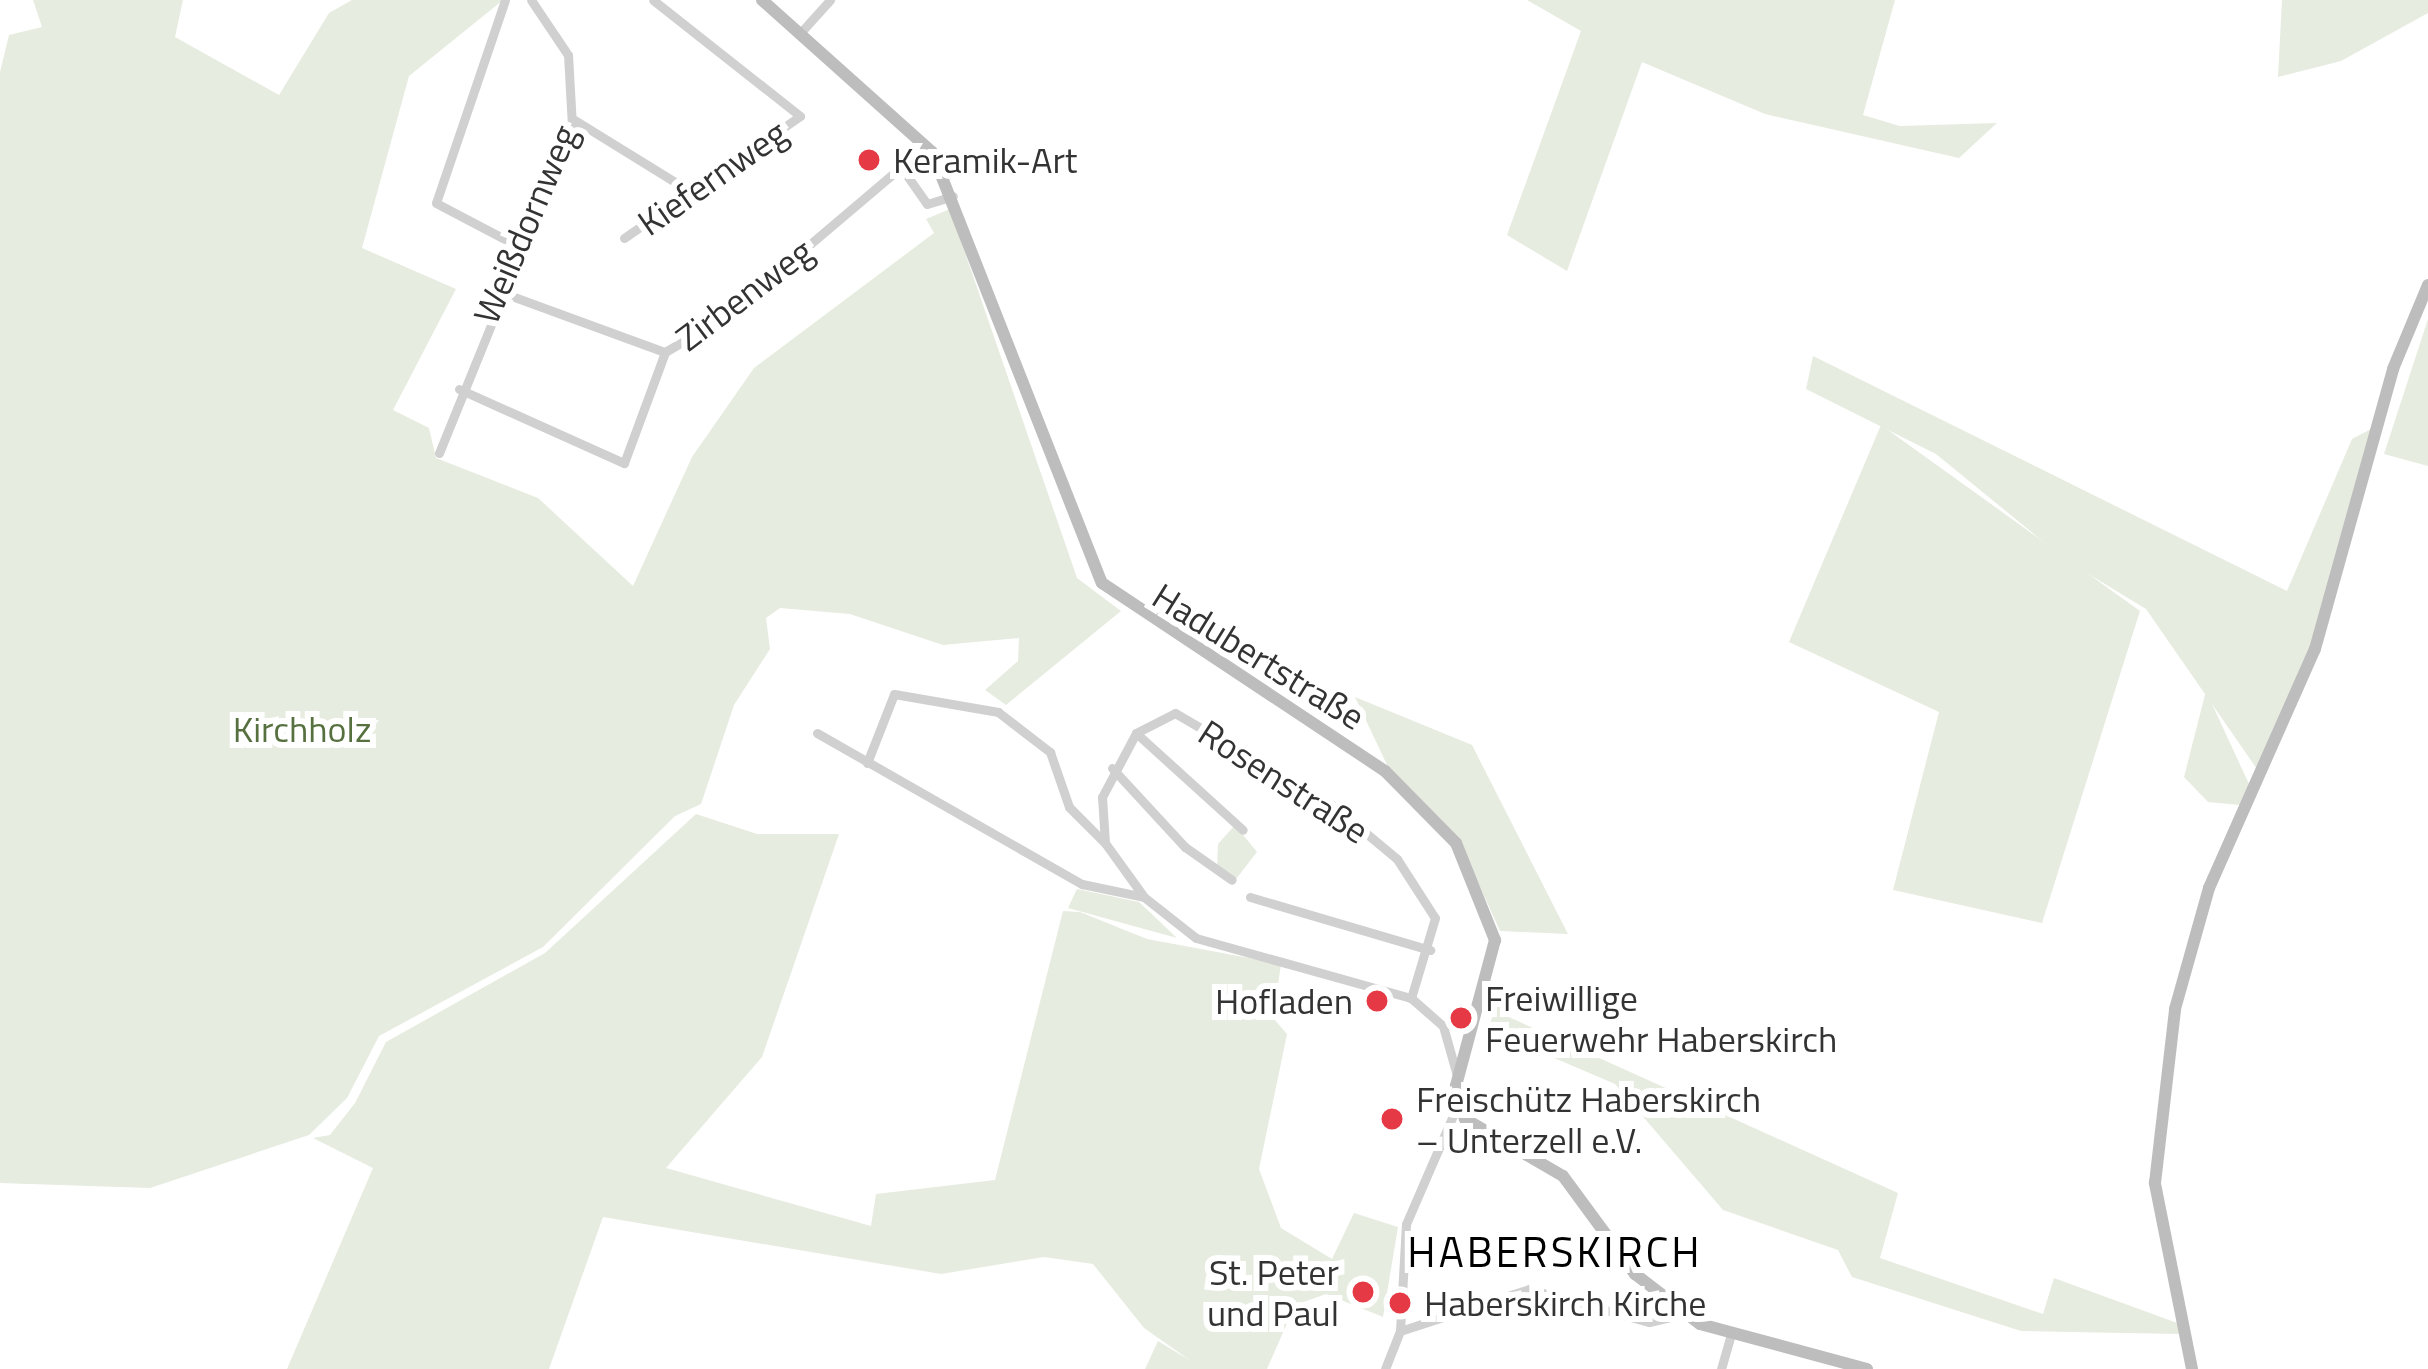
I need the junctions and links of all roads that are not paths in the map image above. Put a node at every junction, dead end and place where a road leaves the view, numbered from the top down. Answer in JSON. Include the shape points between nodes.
{"nodes":[{"id":1,"x":505,"y":0,"type":"edge"},
{"id":2,"x":531,"y":0,"type":"edge"},
{"id":3,"x":653,"y":0,"type":"edge"},
{"id":4,"x":762,"y":0,"type":"edge"},
{"id":5,"x":830,"y":0,"type":"edge"},
{"id":6,"x":802,"y":31,"type":"junction"},
{"id":7,"x":573,"y":119,"type":"junction"},
{"id":8,"x":693,"y":193,"type":"junction"},
{"id":9,"x":954,"y":196,"type":"junction"},
{"id":10,"x":624,"y":238,"type":"dead end"},
{"id":11,"x":518,"y":246,"type":"junction"},
{"id":12,"x":2428,"y":285,"type":"edge"},
{"id":13,"x":498,"y":291,"type":"junction"},
{"id":14,"x":665,"y":352,"type":"junction"},
{"id":15,"x":459,"y":389,"type":"junction"},
{"id":16,"x":439,"y":453,"type":"dead end"},
{"id":17,"x":817,"y":733,"type":"dead end"},
{"id":18,"x":1136,"y":733,"type":"junction"},
{"id":19,"x":867,"y":764,"type":"junction"},
{"id":20,"x":1112,"y":768,"type":"junction"},
{"id":21,"x":1243,"y":830,"type":"dead end"},
{"id":22,"x":1106,"y":843,"type":"junction"},
{"id":23,"x":1232,"y":880,"type":"dead end"},
{"id":24,"x":1144,"y":897,"type":"junction"},
{"id":25,"x":1250,"y":897,"type":"dead end"},
{"id":26,"x":1430,"y":950,"type":"junction"},
{"id":27,"x":1411,"y":998,"type":"junction"},
{"id":28,"x":1458,"y":1079,"type":"junction"},
{"id":29,"x":1457,"y":1106,"type":"junction"},
{"id":30,"x":1685,"y":1314,"type":"junction"},
{"id":31,"x":1400,"y":1331,"type":"junction"},
{"id":32,"x":1730,"y":1338,"type":"junction"},
{"id":33,"x":1384,"y":1369,"type":"edge"},
{"id":34,"x":1721,"y":1369,"type":"edge"},
{"id":35,"x":1867,"y":1369,"type":"edge"},
{"id":36,"x":2192,"y":1369,"type":"edge"}],
"edges":[{"from":1,"to":11,"type":"street","via":[[436,203]]},
{"from":2,"to":7,"type":"street","name":"Weißdornweg","via":[[568,55]]},
{"from":3,"to":8,"type":"street","name":"Kiefernweg","via":[[800,116]]},
{"from":4,"to":6,"type":"street","name":"Hadubertstraße"},
{"from":5,"to":6,"type":"street"},
{"from":6,"to":9,"type":"street","name":"Hadubertstraße","via":[[915,131]]},
{"from":7,"to":8,"type":"street"},
{"from":7,"to":11,"type":"street","name":"Weißdornweg"},
{"from":8,"to":10,"type":"street","name":"Kiefernweg"},
{"from":9,"to":14,"type":"street","name":"Zirbenweg","via":[[927,204],[902,167],[723,318]]},
{"from":9,"to":28,"type":"street","name":"Hadubertstraße","via":[[1102,583],[1385,771],[1434,814],[1480,881],[1493,967]]},
{"from":11,"to":13,"type":"street","name":"Weißdornweg"},
{"from":12,"to":36,"type":"street","via":[[2393,369],[2314,649],[2209,889],[2175,1009],[2155,1183]]},
{"from":13,"to":14,"type":"street","name":"Zirbenweg"},
{"from":13,"to":15,"type":"street","name":"Weißdornweg"},
{"from":14,"to":15,"type":"street","via":[[624,463]]},
{"from":15,"to":16,"type":"street","name":"Weißdornweg"},
{"from":17,"to":19,"type":"street"},
{"from":18,"to":20,"type":"street"},
{"from":18,"to":21,"type":"street"},
{"from":18,"to":26,"type":"street","name":"Rosenstraße","via":[[1181,715],[1331,804],[1416,881],[1435,918]]},
{"from":19,"to":22,"type":"street","via":[[894,694],[988,709],[1042,743],[1069,807]]},
{"from":19,"to":24,"type":"street","via":[[1021,840],[1082,884]]},
{"from":20,"to":22,"type":"street"},
{"from":20,"to":23,"type":"street"},
{"from":22,"to":24,"type":"street"},
{"from":24,"to":27,"type":"street","via":[[1203,940]]},
{"from":25,"to":26,"type":"street"},
{"from":26,"to":27,"type":"street","name":"Rosenstraße"},
{"from":27,"to":28,"type":"street","via":[[1443,1026]]},
{"from":28,"to":29,"type":"street","name":"Hadubertstraße"},
{"from":29,"to":30,"type":"street","via":[[1493,1143],[1563,1176],[1636,1274]]},
{"from":29,"to":31,"type":"street","via":[[1406,1224]]},
{"from":30,"to":31,"type":"street","via":[[1648,1322],[1528,1289]]},
{"from":30,"to":32,"type":"street"},
{"from":31,"to":33,"type":"street"},
{"from":32,"to":34,"type":"street"},
{"from":32,"to":35,"type":"street"}]}
